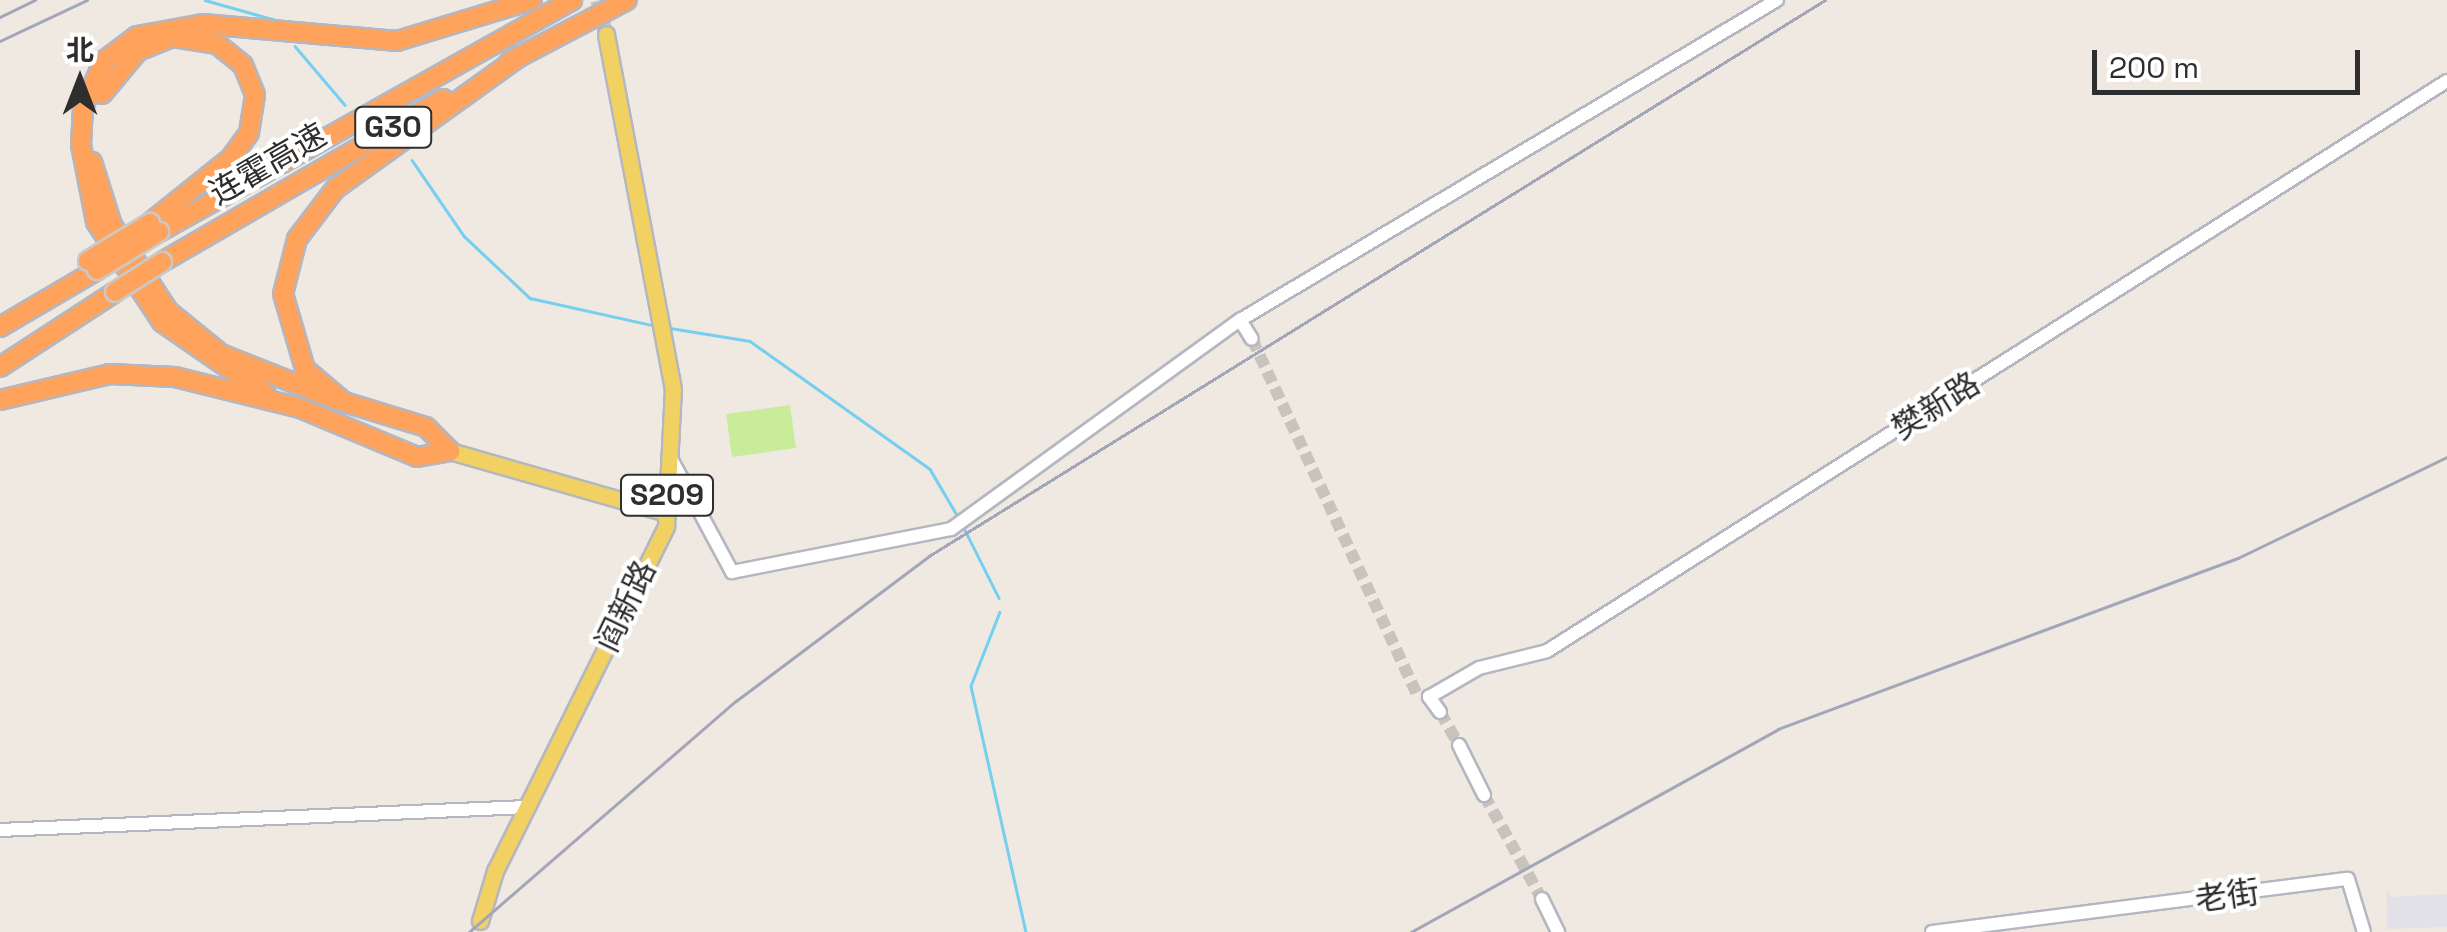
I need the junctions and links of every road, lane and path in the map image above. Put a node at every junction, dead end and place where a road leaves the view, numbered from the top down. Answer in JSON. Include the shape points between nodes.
{"nodes":[{"id":1,"x":532,"y":0,"type":"edge"},
{"id":2,"x":572,"y":0,"type":"edge"},
{"id":3,"x":627,"y":0,"type":"edge"},
{"id":4,"x":1777,"y":0,"type":"edge"},
{"id":5,"x":606,"y":34,"type":"tunnel mouth"},
{"id":6,"x":520,"y":56,"type":"junction"},
{"id":7,"x":2447,"y":81,"type":"edge"},
{"id":8,"x":154,"y":228,"type":"junction"},
{"id":9,"x":1240,"y":320,"type":"junction"},
{"id":10,"x":1,"y":326,"type":"edge"},
{"id":11,"x":1252,"y":339,"type":"tunnel mouth"},
{"id":12,"x":0,"y":367,"type":"edge"},
{"id":13,"x":0,"y":400,"type":"edge"},
{"id":14,"x":344,"y":402,"type":"junction"},
{"id":15,"x":300,"y":408,"type":"junction"},
{"id":16,"x":450,"y":451,"type":"junction"},
{"id":17,"x":670,"y":455,"type":"junction"},
{"id":18,"x":666,"y":513,"type":"junction"},
{"id":19,"x":1440,"y":712,"type":"tunnel mouth"},
{"id":20,"x":1459,"y":745,"type":"tunnel mouth"},
{"id":21,"x":1484,"y":795,"type":"tunnel mouth"},
{"id":22,"x":527,"y":806,"type":"junction"},
{"id":23,"x":0,"y":830,"type":"edge"},
{"id":24,"x":1542,"y":899,"type":"tunnel mouth"},
{"id":25,"x":480,"y":920,"type":"dead end"},
{"id":26,"x":2060,"y":925,"type":"edge"},
{"id":27,"x":1558,"y":932,"type":"edge"},
{"id":28,"x":1932,"y":932,"type":"edge"},
{"id":29,"x":2364,"y":932,"type":"edge"}],
"edges":[{"from":1,"to":15,"type":"highway","via":[[396,41],[203,24],[137,36],[104,61],[83,107],[81,144],[96,222],[121,272],[211,364]]},
{"from":2,"to":8,"type":"highway","name":"连霍高速","number":"G30"},
{"from":3,"to":6,"type":"highway","name":"连霍高速","number":"G30"},
{"from":4,"to":9,"type":"street"},
{"from":5,"to":17,"type":"main road","name":"阎新路","number":"S209","via":[[673,390]]},
{"from":6,"to":12,"type":"highway","name":"连霍高速","number":"G30","bridge":true,"via":[[162,262]]},
{"from":6,"to":14,"type":"highway","via":[[335,189],[297,239],[282,294],[289,331],[305,368]]},
{"from":7,"to":19,"type":"street","name":"樊新路","via":[[1546,652],[1480,668],[1423,697]]},
{"from":8,"to":10,"type":"highway","bridge":true},
{"from":8,"to":14,"type":"highway","via":[[249,134],[255,96],[243,64],[217,44],[172,37],[110,76],[95,110],[90,158],[112,225],[152,292],[221,354]]},
{"from":9,"to":11,"type":"street"},
{"from":9,"to":17,"type":"street","via":[[950,529],[732,572]]},
{"from":13,"to":15,"type":"highway","via":[[110,374],[176,377]]},
{"from":14,"to":16,"type":"highway","via":[[426,427]]},
{"from":15,"to":16,"type":"highway","via":[[418,458]]},
{"from":16,"to":18,"type":"main road"},
{"from":17,"to":18,"type":"main road","name":"阎新路","number":"S209"},
{"from":18,"to":22,"type":"main road","name":"阎新路","number":"S209"},
{"from":20,"to":21,"type":"street"},
{"from":22,"to":23,"type":"street"},
{"from":22,"to":25,"type":"main road","name":"阎新路","number":"S209"},
{"from":24,"to":27,"type":"street"},
{"from":26,"to":28,"type":"street","name":"老街"},
{"from":26,"to":29,"type":"street","name":"老街","via":[[2348,879]]}]}
